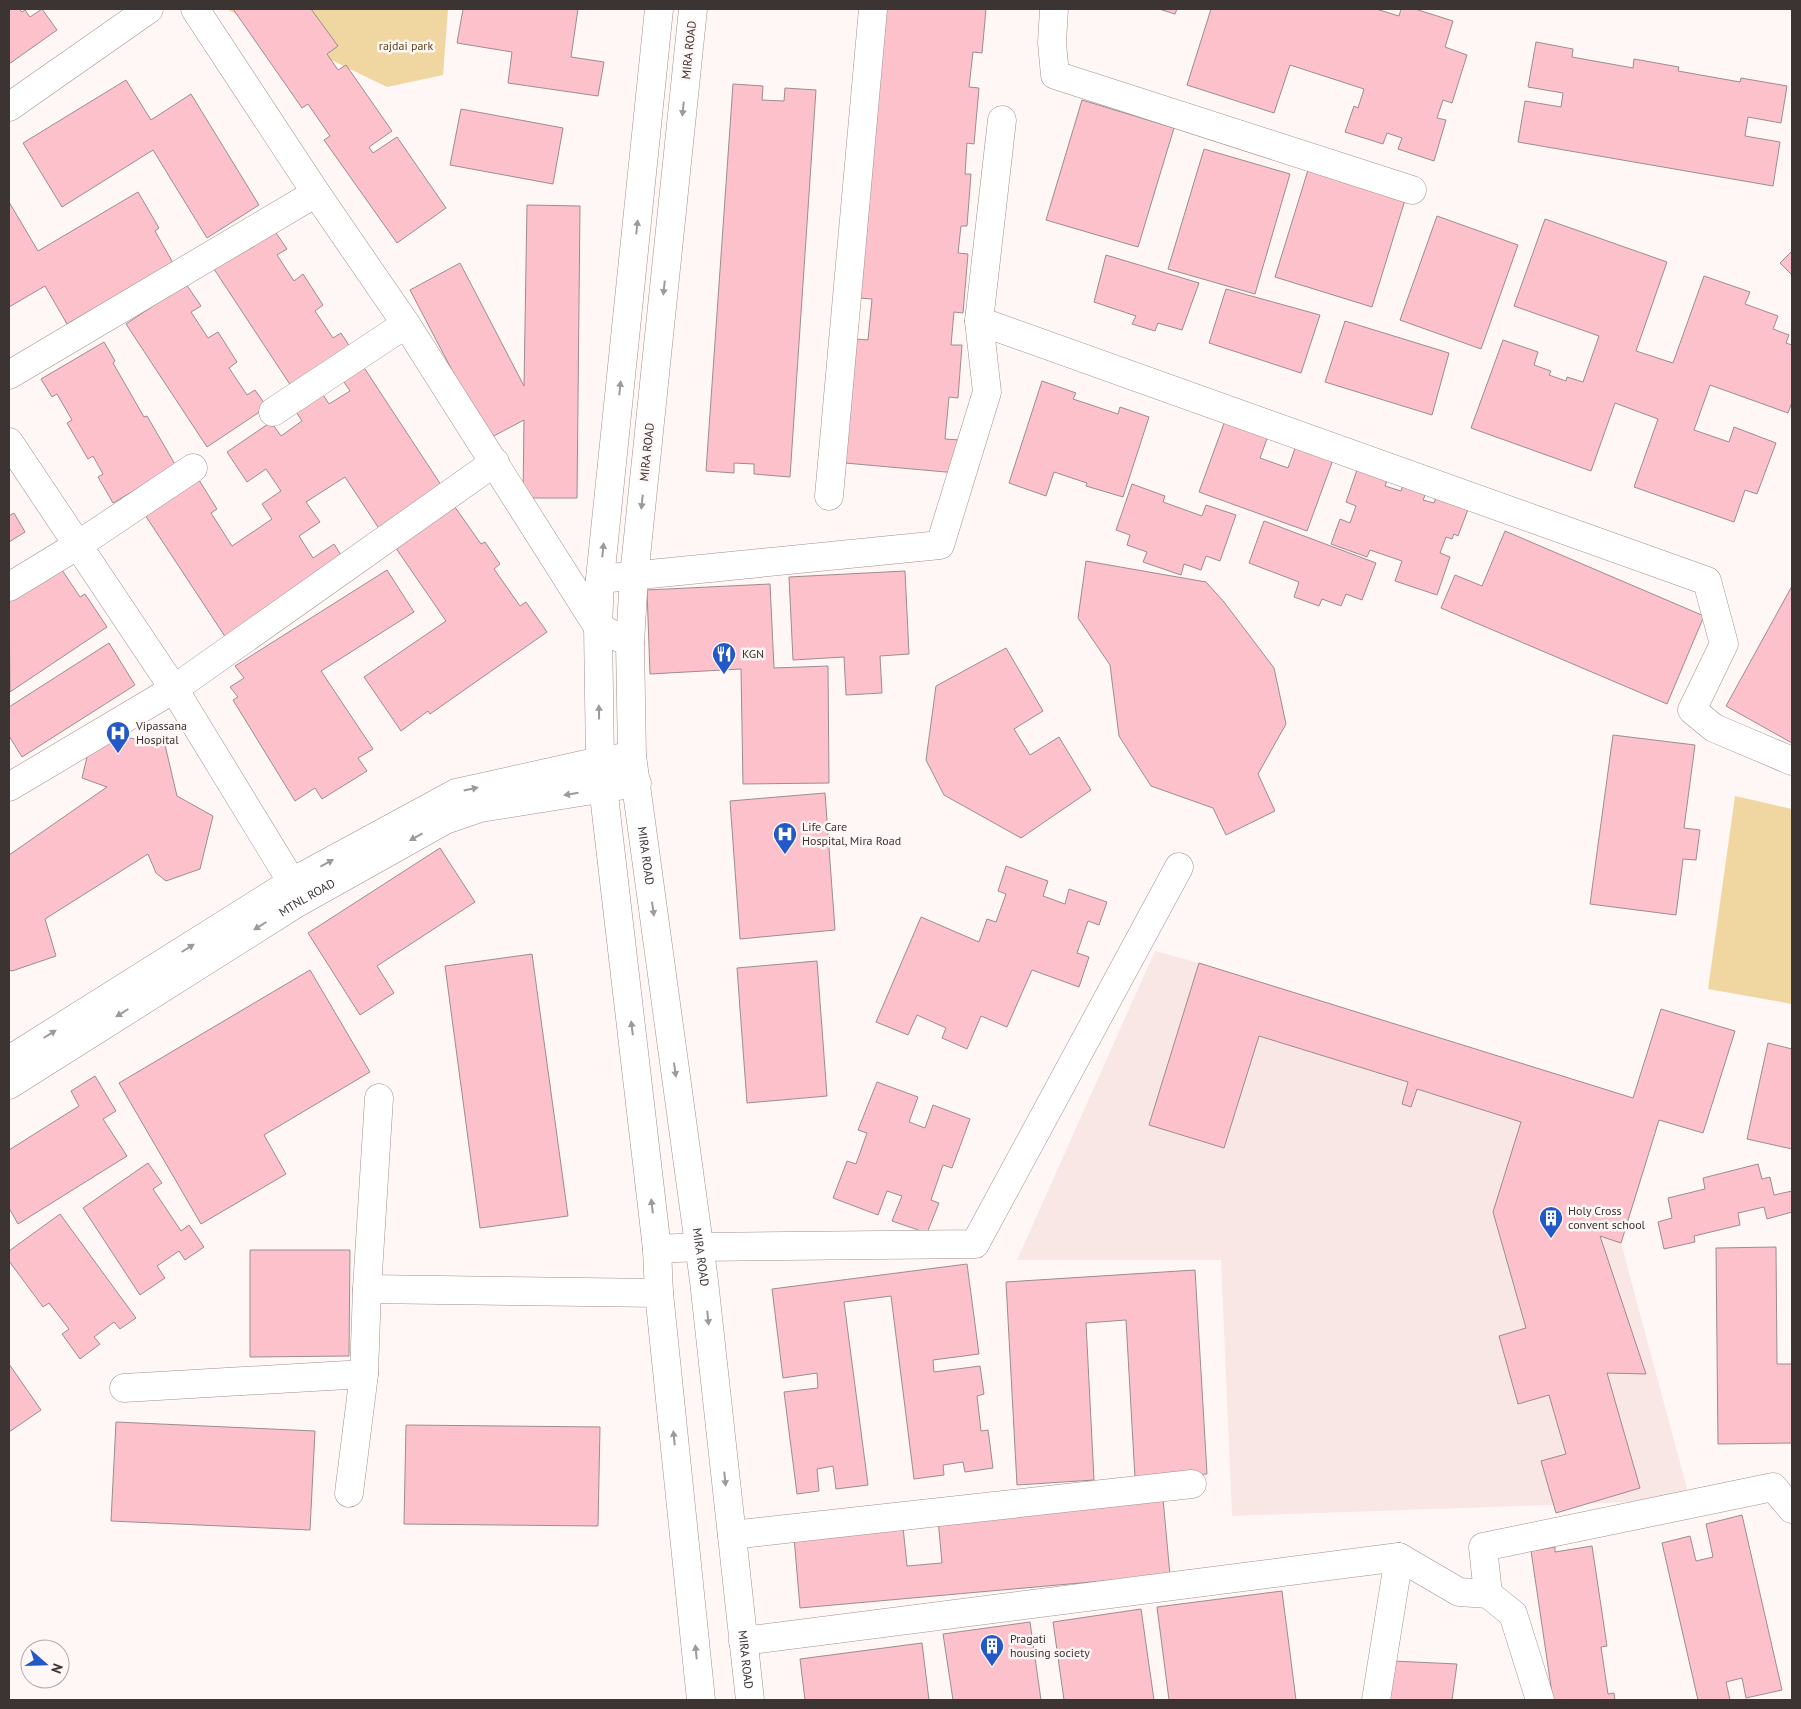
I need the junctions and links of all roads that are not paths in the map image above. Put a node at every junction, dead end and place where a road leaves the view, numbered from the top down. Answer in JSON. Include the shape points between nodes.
{"nodes":[{"id":1,"x":149,"y":9,"type":"edge"},
{"id":2,"x":195,"y":9,"type":"edge"},
{"id":3,"x":659,"y":9,"type":"edge"},
{"id":4,"x":693,"y":9,"type":"edge"},
{"id":5,"x":873,"y":9,"type":"edge"},
{"id":6,"x":1054,"y":9,"type":"edge"},
{"id":7,"x":9,"y":107,"type":"edge"},
{"id":8,"x":1002,"y":120,"type":"dead end"},
{"id":9,"x":1412,"y":190,"type":"dead end"},
{"id":10,"x":316,"y":193,"type":"junction"},
{"id":11,"x":979,"y":321,"type":"junction"},
{"id":12,"x":406,"y":324,"type":"junction"},
{"id":13,"x":9,"y":375,"type":"edge"},
{"id":14,"x":273,"y":412,"type":"dead end"},
{"id":15,"x":9,"y":442,"type":"edge"},
{"id":16,"x":495,"y":462,"type":"junction"},
{"id":17,"x":193,"y":468,"type":"dead end"},
{"id":18,"x":829,"y":496,"type":"dead end"},
{"id":19,"x":78,"y":545,"type":"junction"},
{"id":20,"x":634,"y":576,"type":"junction"},
{"id":21,"x":600,"y":579,"type":"junction"},
{"id":22,"x":9,"y":587,"type":"edge"},
{"id":23,"x":598,"y":627,"type":"junction"},
{"id":24,"x":630,"y":644,"type":"junction"},
{"id":25,"x":174,"y":689,"type":"junction"},
{"id":26,"x":632,"y":756,"type":"junction"},
{"id":27,"x":600,"y":761,"type":"junction"},
{"id":28,"x":1792,"y":762,"type":"edge"},
{"id":29,"x":637,"y":783,"type":"junction"},
{"id":30,"x":9,"y":787,"type":"edge"},
{"id":31,"x":604,"y":788,"type":"junction"},
{"id":32,"x":1179,"y":868,"type":"dead end"},
{"id":33,"x":298,"y":891,"type":"junction"},
{"id":34,"x":9,"y":1060,"type":"edge"},
{"id":35,"x":9,"y":1085,"type":"edge"},
{"id":36,"x":379,"y":1098,"type":"dead end"},
{"id":37,"x":699,"y":1247,"type":"junction"},
{"id":38,"x":657,"y":1249,"type":"junction"},
{"id":39,"x":367,"y":1289,"type":"junction"},
{"id":40,"x":660,"y":1293,"type":"junction"},
{"id":41,"x":364,"y":1374,"type":"junction"},
{"id":42,"x":124,"y":1388,"type":"dead end"},
{"id":43,"x":1192,"y":1484,"type":"dead end"},
{"id":44,"x":349,"y":1492,"type":"dead end"},
{"id":45,"x":1792,"y":1509,"type":"edge"},
{"id":46,"x":732,"y":1535,"type":"junction"},
{"id":47,"x":1399,"y":1557,"type":"junction"},
{"id":48,"x":1488,"y":1594,"type":"junction"},
{"id":49,"x":743,"y":1641,"type":"junction"},
{"id":50,"x":701,"y":1700,"type":"edge"},
{"id":51,"x":750,"y":1700,"type":"edge"},
{"id":52,"x":1376,"y":1700,"type":"edge"},
{"id":53,"x":1540,"y":1700,"type":"edge"}],
"edges":[{"from":1,"to":7,"type":"street"},
{"from":2,"to":10,"type":"street"},
{"from":21,"to":3,"type":"street","one_way":true},
{"from":4,"to":20,"type":"street","name":"MIRA ROAD","one_way":true},
{"from":5,"to":18,"type":"street"},
{"from":6,"to":9,"type":"street","via":[[1052,43],[1055,76]]},
{"from":8,"to":11,"type":"street"},
{"from":10,"to":12,"type":"street"},
{"from":10,"to":13,"type":"street"},
{"from":11,"to":20,"type":"street","via":[[987,392],[940,545]]},
{"from":11,"to":28,"type":"street","via":[[1707,581],[1724,644],[1692,710],[1714,728]]},
{"from":12,"to":14,"type":"street"},
{"from":12,"to":16,"type":"street"},
{"from":15,"to":19,"type":"street"},
{"from":16,"to":23,"type":"street"},
{"from":16,"to":25,"type":"street"},
{"from":17,"to":19,"type":"street"},
{"from":19,"to":22,"type":"street"},
{"from":19,"to":25,"type":"street"},
{"from":20,"to":21,"type":"street"},
{"from":20,"to":24,"type":"street","name":"MIRA ROAD"},
{"from":21,"to":23,"type":"street"},
{"from":23,"to":24,"type":"street"},
{"from":27,"to":23,"type":"street","one_way":true},
{"from":24,"to":26,"type":"street","name":"MIRA ROAD"},
{"from":25,"to":30,"type":"street"},
{"from":25,"to":33,"type":"street"},
{"from":26,"to":27,"type":"street","name":"MTNL ROAD"},
{"from":26,"to":29,"type":"street","name":"MIRA ROAD"},
{"from":27,"to":31,"type":"street"},
{"from":33,"to":27,"type":"street","name":"MTNL ROAD","one_way":true,"via":[[456,793]]},
{"from":29,"to":31,"type":"street","name":"MTNL ROAD"},
{"from":29,"to":37,"type":"street","name":"MIRA ROAD","one_way":true},
{"from":31,"to":33,"type":"street","name":"MTNL ROAD","one_way":true,"via":[[480,808],[445,820]]},
{"from":38,"to":31,"type":"street","one_way":true},
{"from":32,"to":37,"type":"street","via":[[975,1244]]},
{"from":34,"to":33,"type":"street","name":"MTNL ROAD","one_way":true},
{"from":33,"to":35,"type":"street","name":"MTNL ROAD","one_way":true},
{"from":36,"to":39,"type":"street"},
{"from":37,"to":38,"type":"street"},
{"from":37,"to":46,"type":"street","name":"MIRA ROAD","one_way":true},
{"from":38,"to":40,"type":"street"},
{"from":39,"to":40,"type":"street"},
{"from":39,"to":41,"type":"street"},
{"from":50,"to":40,"type":"street","one_way":true},
{"from":41,"to":42,"type":"street"},
{"from":41,"to":44,"type":"street"},
{"from":43,"to":46,"type":"street"},
{"from":45,"to":48,"type":"street","via":[[1773,1487],[1483,1547]]},
{"from":46,"to":49,"type":"street","name":"MIRA ROAD"},
{"from":47,"to":48,"type":"street","via":[[1459,1592]]},
{"from":47,"to":49,"type":"street"},
{"from":47,"to":52,"type":"street"},
{"from":48,"to":53,"type":"street","via":[[1513,1614]]},
{"from":49,"to":51,"type":"street","name":"MIRA ROAD"}]}
